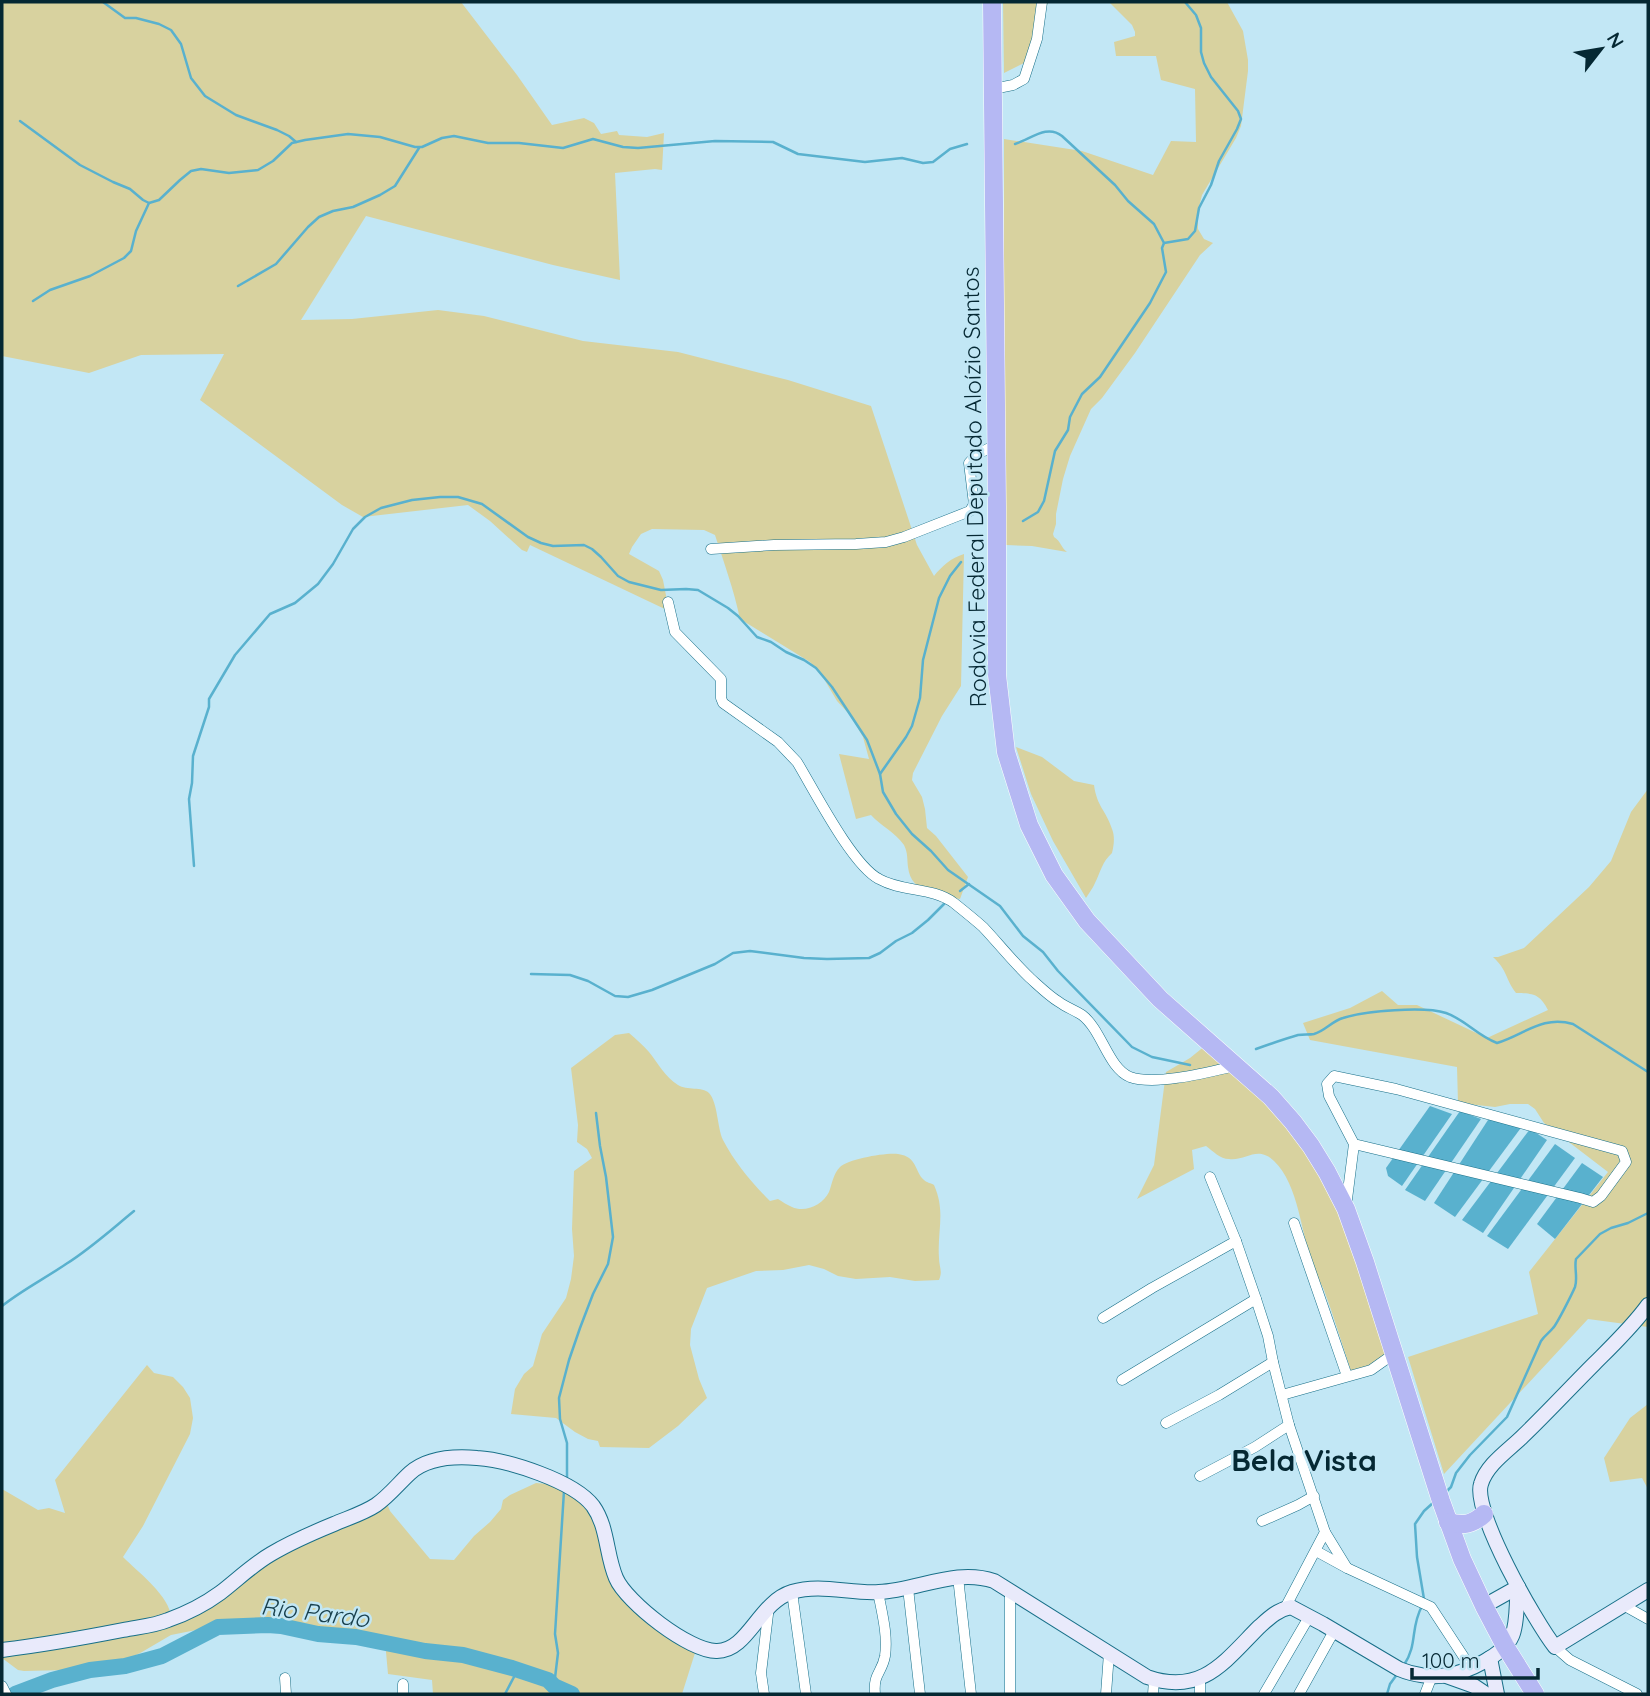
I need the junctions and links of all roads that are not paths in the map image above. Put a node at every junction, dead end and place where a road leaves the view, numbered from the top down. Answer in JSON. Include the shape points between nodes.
{"nodes":[{"id":1,"x":992,"y":2,"type":"edge"},
{"id":2,"x":1042,"y":2,"type":"edge"},
{"id":3,"x":993,"y":89,"type":"junction"},
{"id":4,"x":997,"y":444,"type":"junction"},
{"id":5,"x":711,"y":549,"type":"dead end"},
{"id":6,"x":668,"y":602,"type":"dead end"},
{"id":7,"x":1236,"y":1066,"type":"junction"},
{"id":8,"x":1354,"y":1144,"type":"junction"},
{"id":9,"x":1210,"y":1177,"type":"dead end"},
{"id":10,"x":1346,"y":1209,"type":"junction"},
{"id":11,"x":1294,"y":1223,"type":"dead end"},
{"id":12,"x":1236,"y":1241,"type":"junction"},
{"id":13,"x":1256,"y":1299,"type":"junction"},
{"id":14,"x":1648,"y":1305,"type":"edge"},
{"id":15,"x":1103,"y":1318,"type":"dead end"},
{"id":16,"x":1395,"y":1353,"type":"junction"},
{"id":17,"x":1273,"y":1362,"type":"junction"},
{"id":18,"x":1347,"y":1376,"type":"junction"},
{"id":19,"x":1122,"y":1380,"type":"dead end"},
{"id":20,"x":1282,"y":1395,"type":"junction"},
{"id":21,"x":1166,"y":1423,"type":"dead end"},
{"id":22,"x":1289,"y":1425,"type":"junction"},
{"id":23,"x":1200,"y":1476,"type":"dead end"},
{"id":24,"x":1314,"y":1496,"type":"junction"},
{"id":25,"x":1484,"y":1514,"type":"junction"},
{"id":26,"x":1262,"y":1521,"type":"dead end"},
{"id":27,"x":1448,"y":1522,"type":"junction"},
{"id":28,"x":1325,"y":1532,"type":"junction"},
{"id":29,"x":1316,"y":1550,"type":"junction"},
{"id":30,"x":1347,"y":1568,"type":"junction"},
{"id":31,"x":958,"y":1577,"type":"junction"},
{"id":32,"x":1518,"y":1587,"type":"junction"},
{"id":33,"x":908,"y":1588,"type":"junction"},
{"id":34,"x":1648,"y":1590,"type":"edge"},
{"id":35,"x":1010,"y":1591,"type":"junction"},
{"id":36,"x":792,"y":1592,"type":"junction"},
{"id":37,"x":878,"y":1592,"type":"junction"},
{"id":38,"x":1483,"y":1605,"type":"junction"},
{"id":39,"x":1623,"y":1605,"type":"junction"},
{"id":40,"x":769,"y":1606,"type":"junction"},
{"id":41,"x":1285,"y":1608,"type":"junction"},
{"id":42,"x":1309,"y":1617,"type":"junction"},
{"id":43,"x":1648,"y":1619,"type":"edge"},
{"id":44,"x":1540,"y":1628,"type":"junction"},
{"id":45,"x":1514,"y":1630,"type":"junction"},
{"id":46,"x":1334,"y":1631,"type":"junction"},
{"id":47,"x":1506,"y":1646,"type":"junction"},
{"id":48,"x":1555,"y":1647,"type":"junction"},
{"id":49,"x":2,"y":1650,"type":"edge"},
{"id":50,"x":1110,"y":1653,"type":"junction"},
{"id":51,"x":1480,"y":1663,"type":"junction"},
{"id":52,"x":1438,"y":1676,"type":"junction"},
{"id":53,"x":285,"y":1678,"type":"dead end"},
{"id":54,"x":1153,"y":1687,"type":"edge"},
{"id":55,"x":1200,"y":1688,"type":"edge"},
{"id":56,"x":286,"y":1694,"type":"edge"},
{"id":57,"x":764,"y":1694,"type":"edge"},
{"id":58,"x":806,"y":1694,"type":"edge"},
{"id":59,"x":876,"y":1694,"type":"edge"},
{"id":60,"x":920,"y":1694,"type":"edge"},
{"id":61,"x":971,"y":1694,"type":"edge"},
{"id":62,"x":1010,"y":1694,"type":"edge"},
{"id":63,"x":1106,"y":1694,"type":"edge"},
{"id":64,"x":1264,"y":1694,"type":"edge"},
{"id":65,"x":1300,"y":1694,"type":"edge"},
{"id":66,"x":1425,"y":1694,"type":"edge"},
{"id":67,"x":1488,"y":1694,"type":"edge"},
{"id":68,"x":1497,"y":1694,"type":"edge"},
{"id":69,"x":1535,"y":1694,"type":"edge"},
{"id":70,"x":1637,"y":1694,"type":"edge"}],
"edges":[{"from":1,"to":3,"type":"highway","name":"Rodovia Federal Deputado Aloízio Santos"},
{"from":2,"to":3,"type":"street","via":[[1037,39],[1024,79]]},
{"from":3,"to":4,"type":"highway","name":"Rodovia Federal Deputado Aloízio Santos"},
{"from":4,"to":5,"type":"street","via":[[976,454],[969,463],[974,499],[970,511],[904,537],[872,543]]},
{"from":4,"to":7,"type":"highway","name":"Rodovia Federal Deputado Aloízio Santos","via":[[997,675],[1006,751],[1028,825],[1054,875],[1087,921],[1160,999]]},
{"from":6,"to":7,"type":"street","via":[[675,632],[721,679],[723,703],[788,751],[870,874],[888,884],[953,903],[981,925],[1029,977],[1085,1017],[1126,1075],[1155,1079]]},
{"from":7,"to":10,"type":"highway","name":"Rodovia Federal Deputado Aloízio Santos","via":[[1293,1122]]},
{"from":8,"to":8,"type":"street","via":[[1329,1096],[1326,1084],[1334,1076],[1622,1151],[1626,1162],[1593,1202]]},
{"from":8,"to":10,"type":"street"},
{"from":9,"to":12,"type":"street"},
{"from":10,"to":16,"type":"highway","name":"Rodovia Federal Deputado Aloízio Santos"},
{"from":11,"to":18,"type":"street"},
{"from":12,"to":13,"type":"street"},
{"from":12,"to":15,"type":"street"},
{"from":13,"to":17,"type":"street"},
{"from":13,"to":19,"type":"street"},
{"from":14,"to":25,"type":"street","via":[[1496,1461],[1481,1484]]},
{"from":16,"to":18,"type":"street","via":[[1371,1370]]},
{"from":16,"to":27,"type":"highway","name":"Rodovia Federal Deputado Aloízio Santos"},
{"from":17,"to":20,"type":"street"},
{"from":17,"to":21,"type":"street"},
{"from":18,"to":20,"type":"street"},
{"from":20,"to":22,"type":"street"},
{"from":22,"to":23,"type":"street"},
{"from":22,"to":24,"type":"street"},
{"from":24,"to":26,"type":"street"},
{"from":24,"to":28,"type":"street"},
{"from":25,"to":27,"type":"highway","via":[[1464,1525]]},
{"from":25,"to":32,"type":"street"},
{"from":27,"to":38,"type":"highway","name":"Rodovia Federal Deputado Aloízio Santos"},
{"from":28,"to":29,"type":"street"},
{"from":28,"to":30,"type":"street"},
{"from":29,"to":30,"type":"street"},
{"from":29,"to":41,"type":"street"},
{"from":30,"to":51,"type":"street","via":[[1426,1605]]},
{"from":31,"to":33,"type":"street"},
{"from":31,"to":35,"type":"street","via":[[984,1578]]},
{"from":31,"to":61,"type":"street"},
{"from":32,"to":38,"type":"street"},
{"from":32,"to":44,"type":"street"},
{"from":32,"to":45,"type":"street"},
{"from":33,"to":37,"type":"street"},
{"from":33,"to":60,"type":"street"},
{"from":34,"to":39,"type":"street"},
{"from":35,"to":50,"type":"street"},
{"from":35,"to":62,"type":"street"},
{"from":36,"to":37,"type":"street"},
{"from":36,"to":40,"type":"street"},
{"from":36,"to":58,"type":"street"},
{"from":37,"to":59,"type":"street","via":[[885,1647],[875,1678]]},
{"from":38,"to":47,"type":"highway","name":"Rodovia Federal Deputado Aloízio Santos"},
{"from":39,"to":43,"type":"street"},
{"from":39,"to":48,"type":"street"},
{"from":40,"to":49,"type":"street","via":[[734,1646],[715,1652],[702,1650],[621,1588],[600,1518],[576,1490],[506,1464],[478,1458],[437,1459],[419,1466],[375,1506],[298,1539],[217,1596],[167,1621]]},
{"from":40,"to":57,"type":"street","via":[[761,1673]]},
{"from":41,"to":42,"type":"street"},
{"from":41,"to":55,"type":"street","via":[[1266,1620]]},
{"from":42,"to":46,"type":"street"},
{"from":42,"to":64,"type":"street"},
{"from":44,"to":45,"type":"street","via":[[1527,1625]]},
{"from":44,"to":48,"type":"street"},
{"from":45,"to":47,"type":"street"},
{"from":46,"to":52,"type":"street","via":[[1403,1671]]},
{"from":46,"to":65,"type":"street"},
{"from":47,"to":51,"type":"street"},
{"from":47,"to":69,"type":"highway","name":"Rodovia Federal Deputado Aloízio Santos"},
{"from":48,"to":70,"type":"street","via":[[1570,1660]]},
{"from":50,"to":54,"type":"street"},
{"from":50,"to":63,"type":"street"},
{"from":51,"to":52,"type":"street"},
{"from":51,"to":67,"type":"street"},
{"from":51,"to":68,"type":"street"},
{"from":52,"to":66,"type":"street"},
{"from":52,"to":67,"type":"street"},
{"from":53,"to":56,"type":"street"},
{"from":54,"to":55,"type":"street"}]}
